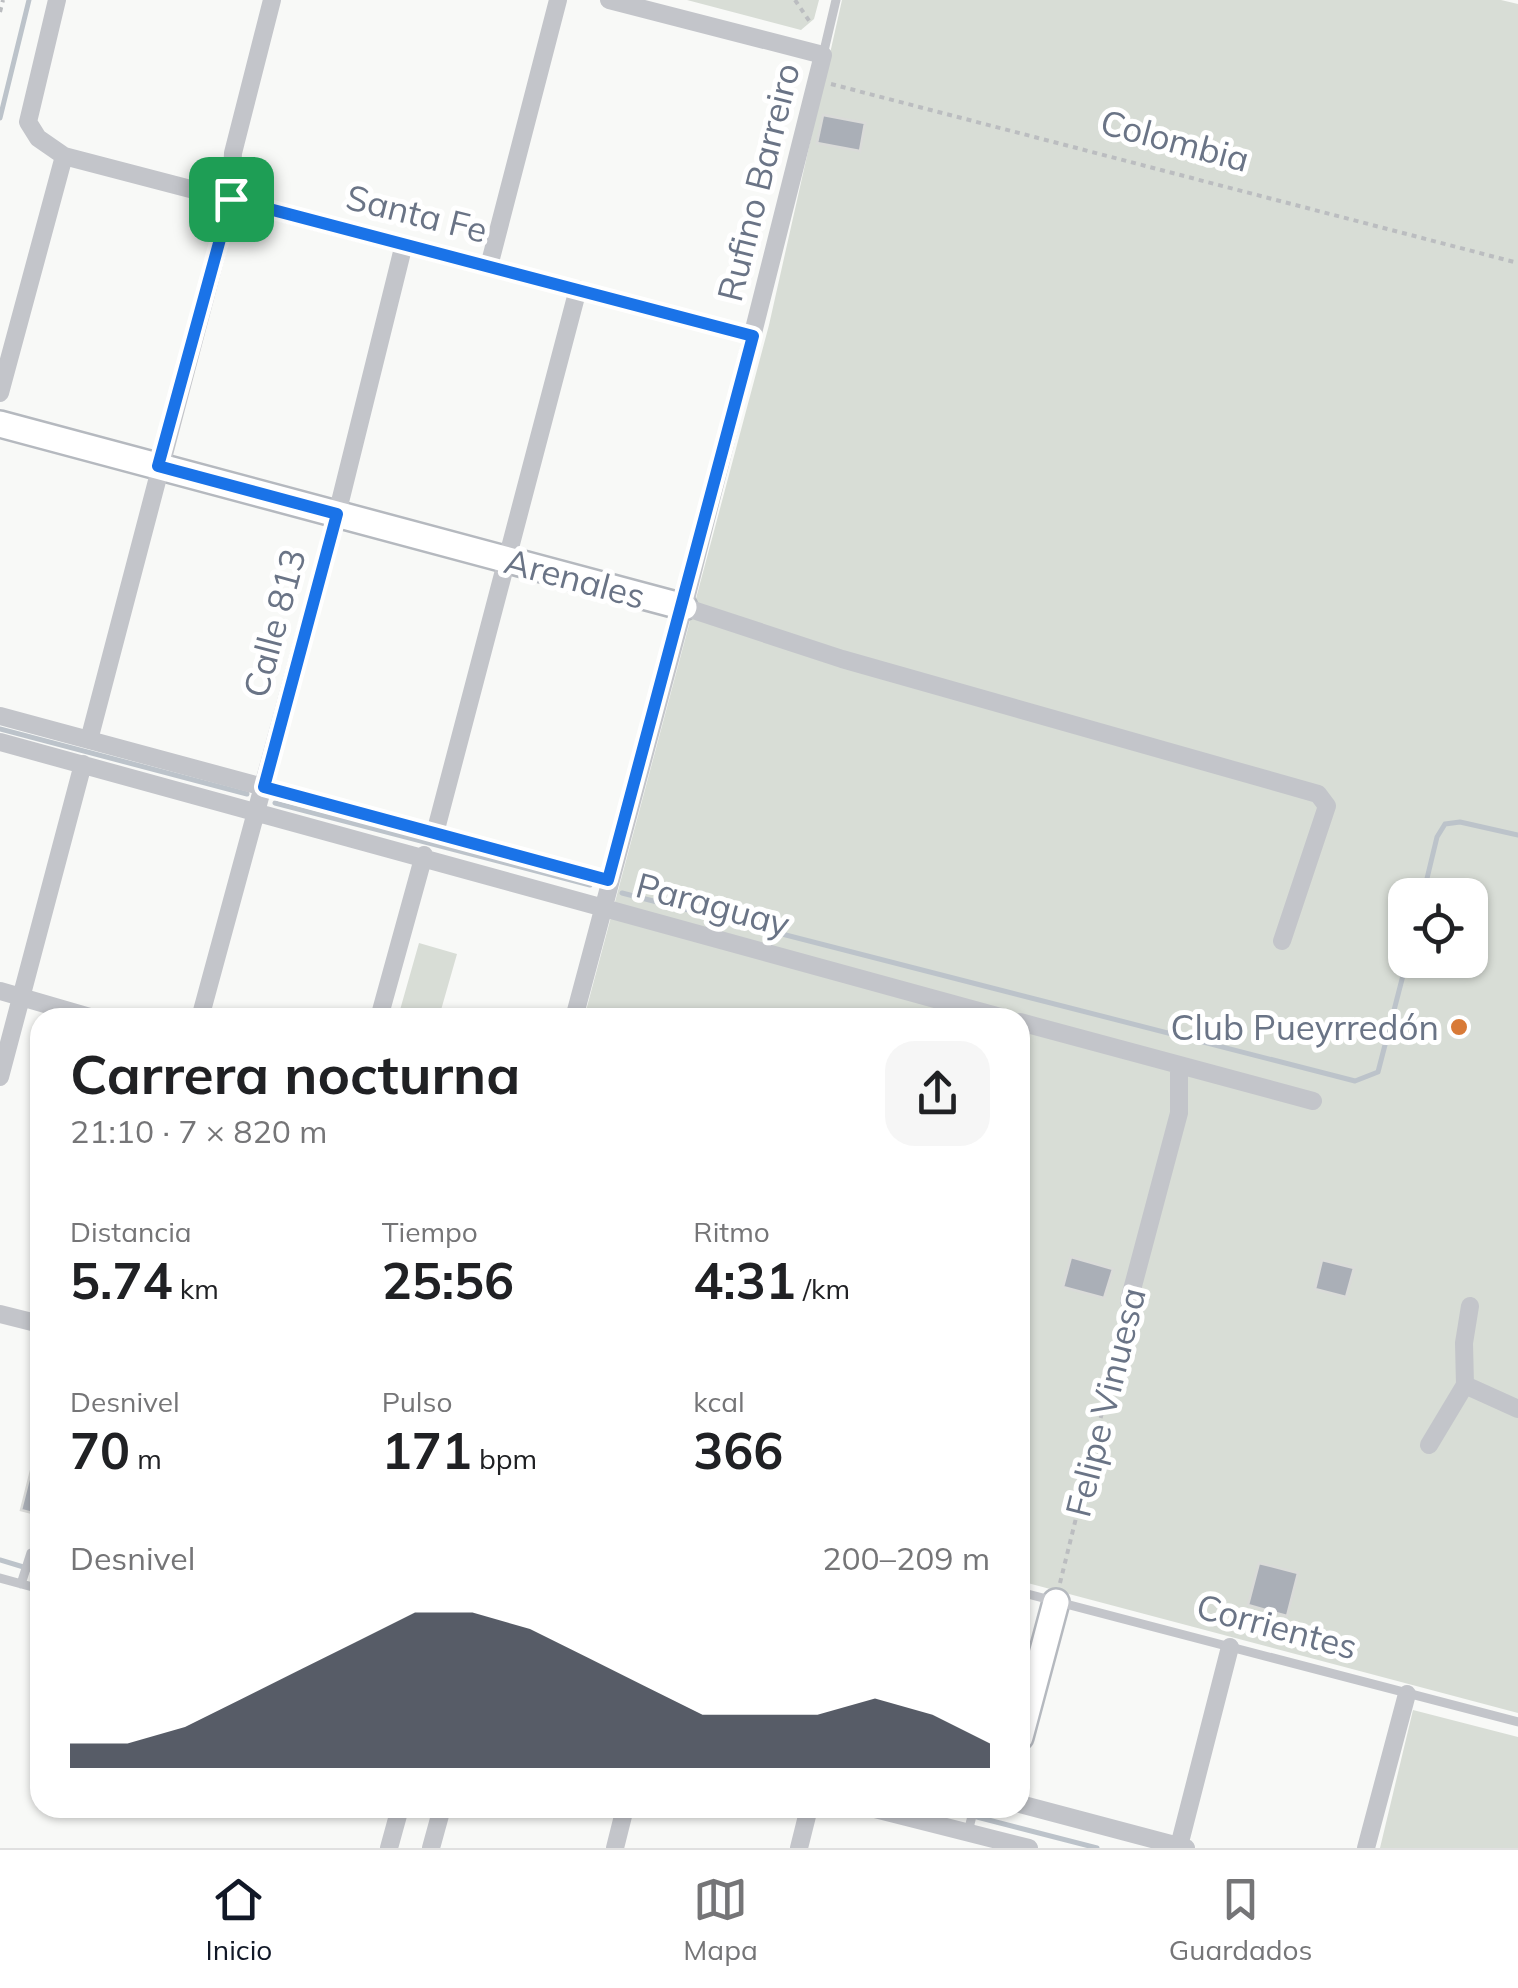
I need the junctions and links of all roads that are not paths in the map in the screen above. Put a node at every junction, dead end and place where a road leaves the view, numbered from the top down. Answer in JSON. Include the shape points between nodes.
{"nodes":[{"id":1,"x":57,"y":0,"type":"edge"},
{"id":2,"x":272,"y":0,"type":"edge"},
{"id":3,"x":558,"y":0,"type":"edge"},
{"id":4,"x":609,"y":0,"type":"edge"},
{"id":5,"x":836,"y":0,"type":"edge"},
{"id":6,"x":823,"y":56,"type":"junction"},
{"id":7,"x":64,"y":156,"type":"junction"},
{"id":8,"x":231,"y":199,"type":"junction"},
{"id":9,"x":404,"y":244,"type":"junction"},
{"id":10,"x":490,"y":266,"type":"junction"},
{"id":11,"x":578,"y":289,"type":"junction"},
{"id":12,"x":753,"y":336,"type":"junction"},
{"id":13,"x":0,"y":393,"type":"edge"},
{"id":14,"x":0,"y":424,"type":"edge"},
{"id":15,"x":158,"y":466,"type":"junction"},
{"id":16,"x":337,"y":514,"type":"junction"},
{"id":17,"x":507,"y":560,"type":"junction"},
{"id":18,"x":684,"y":607,"type":"junction"},
{"id":19,"x":0,"y":716,"type":"edge"},
{"id":20,"x":89,"y":740,"type":"junction"},
{"id":21,"x":0,"y":742,"type":"edge"},
{"id":22,"x":83,"y":764,"type":"junction"},
{"id":23,"x":264,"y":787,"type":"junction"},
{"id":24,"x":258,"y":811,"type":"junction"},
{"id":25,"x":435,"y":833,"type":"junction"},
{"id":26,"x":424,"y":855,"type":"junction"},
{"id":27,"x":608,"y":880,"type":"junction"},
{"id":28,"x":602,"y":907,"type":"junction"},
{"id":29,"x":1282,"y":942,"type":"dead end"},
{"id":30,"x":0,"y":992,"type":"edge"},
{"id":31,"x":21,"y":998,"type":"junction"},
{"id":32,"x":57,"y":1008,"type":"edge"},
{"id":33,"x":203,"y":1008,"type":"edge"},
{"id":34,"x":382,"y":1008,"type":"edge"},
{"id":35,"x":577,"y":1008,"type":"edge"},
{"id":36,"x":968,"y":1008,"type":"edge"},
{"id":37,"x":1030,"y":1025,"type":"edge"},
{"id":38,"x":1178,"y":1065,"type":"junction"},
{"id":39,"x":0,"y":1077,"type":"edge"},
{"id":40,"x":1313,"y":1100,"type":"dead end"},
{"id":41,"x":1129,"y":1300,"type":"road end"},
{"id":42,"x":1470,"y":1306,"type":"dead end"},
{"id":43,"x":0,"y":1314,"type":"edge"},
{"id":44,"x":30,"y":1322,"type":"edge"},
{"id":45,"x":1466,"y":1386,"type":"junction"},
{"id":46,"x":1518,"y":1409,"type":"edge"},
{"id":47,"x":1429,"y":1446,"type":"dead end"},
{"id":48,"x":30,"y":1566,"type":"edge"},
{"id":49,"x":0,"y":1578,"type":"edge"},
{"id":50,"x":21,"y":1584,"type":"junction"},
{"id":51,"x":30,"y":1586,"type":"edge"},
{"id":52,"x":1030,"y":1595,"type":"edge"},
{"id":53,"x":1056,"y":1602,"type":"junction"},
{"id":54,"x":1230,"y":1647,"type":"junction"},
{"id":55,"x":1408,"y":1694,"type":"junction"},
{"id":56,"x":1030,"y":1700,"type":"edge"},
{"id":57,"x":1518,"y":1722,"type":"edge"},
{"id":58,"x":1030,"y":1807,"type":"edge"},
{"id":59,"x":398,"y":1818,"type":"edge"},
{"id":60,"x":440,"y":1818,"type":"edge"},
{"id":61,"x":622,"y":1818,"type":"edge"},
{"id":62,"x":806,"y":1818,"type":"edge"},
{"id":63,"x":906,"y":1818,"type":"edge"},
{"id":64,"x":979,"y":1839,"type":"edge"},
{"id":65,"x":1183,"y":1847,"type":"edge"},
{"id":66,"x":390,"y":1848,"type":"edge"},
{"id":67,"x":432,"y":1848,"type":"edge"},
{"id":68,"x":614,"y":1848,"type":"edge"},
{"id":69,"x":799,"y":1848,"type":"edge"},
{"id":70,"x":1028,"y":1848,"type":"edge"},
{"id":71,"x":1366,"y":1848,"type":"edge"}],
"edges":[{"from":1,"to":7,"type":"street","via":[[28,122]]},
{"from":2,"to":8,"type":"street","via":[[233,152]]},
{"from":3,"to":10,"type":"street"},
{"from":4,"to":6,"type":"street"},
{"from":5,"to":6,"type":"lane","name":"Rufino Barreiro"},
{"from":6,"to":12,"type":"street","name":"Rufino Barreiro"},
{"from":7,"to":8,"type":"street","name":"Santa Fe"},
{"from":7,"to":13,"type":"street"},
{"from":8,"to":9,"type":"street","name":"Santa Fe"},
{"from":8,"to":15,"type":"street"},
{"from":9,"to":10,"type":"street","name":"Santa Fe"},
{"from":9,"to":16,"type":"street","name":"Calle 813"},
{"from":10,"to":11,"type":"street","name":"Santa Fe"},
{"from":11,"to":12,"type":"street","name":"Santa Fe"},
{"from":11,"to":17,"type":"street"},
{"from":12,"to":18,"type":"street","name":"Rufino Barreiro"},
{"from":14,"to":15,"type":"street","name":"Arenales"},
{"from":15,"to":16,"type":"street","name":"Arenales"},
{"from":15,"to":20,"type":"street"},
{"from":16,"to":17,"type":"street","name":"Arenales"},
{"from":16,"to":23,"type":"street","name":"Calle 813"},
{"from":17,"to":18,"type":"street","name":"Arenales"},
{"from":17,"to":25,"type":"street"},
{"from":18,"to":27,"type":"street","name":"Rufino Barreiro"},
{"from":18,"to":29,"type":"street","name":"Arenales","via":[[842,659],[1318,794],[1327,806],[1322,830]]},
{"from":19,"to":20,"type":"street","name":"Paraguay"},
{"from":20,"to":23,"type":"street","name":"Paraguay"},
{"from":21,"to":22,"type":"street","name":"Paraguay"},
{"from":22,"to":24,"type":"street","name":"Paraguay"},
{"from":22,"to":31,"type":"street"},
{"from":23,"to":24,"type":"street","name":"Calle 813"},
{"from":23,"to":25,"type":"street","name":"Paraguay"},
{"from":24,"to":26,"type":"street","name":"Paraguay"},
{"from":24,"to":33,"type":"street","name":"Calle 813"},
{"from":25,"to":27,"type":"street","name":"Paraguay"},
{"from":26,"to":28,"type":"street","name":"Paraguay"},
{"from":26,"to":34,"type":"street"},
{"from":27,"to":28,"type":"street","name":"Rufino Barreiro"},
{"from":28,"to":35,"type":"street","name":"Rufino Barreiro"},
{"from":28,"to":36,"type":"street","name":"Paraguay"},
{"from":30,"to":31,"type":"street"},
{"from":31,"to":32,"type":"street"},
{"from":31,"to":39,"type":"street"},
{"from":37,"to":38,"type":"street"},
{"from":38,"to":40,"type":"street"},
{"from":38,"to":41,"type":"street","name":"Felipe Vinuesa","via":[[1179,1113]]},
{"from":42,"to":45,"type":"street"},
{"from":43,"to":44,"type":"street"},
{"from":45,"to":46,"type":"street"},
{"from":45,"to":47,"type":"street"},
{"from":48,"to":50,"type":"lane"},
{"from":49,"to":50,"type":"lane"},
{"from":50,"to":51,"type":"lane"},
{"from":52,"to":53,"type":"lane","name":"Corrientes"},
{"from":53,"to":54,"type":"lane","name":"Corrientes"},
{"from":53,"to":56,"type":"street"},
{"from":54,"to":55,"type":"lane","name":"Corrientes"},
{"from":54,"to":65,"type":"street"},
{"from":55,"to":57,"type":"lane","name":"Corrientes"},
{"from":55,"to":71,"type":"street"},
{"from":58,"to":65,"type":"street"},
{"from":59,"to":66,"type":"street"},
{"from":60,"to":67,"type":"street"},
{"from":61,"to":68,"type":"street"},
{"from":62,"to":69,"type":"street"},
{"from":63,"to":64,"type":"street"},
{"from":64,"to":70,"type":"street"}]}
